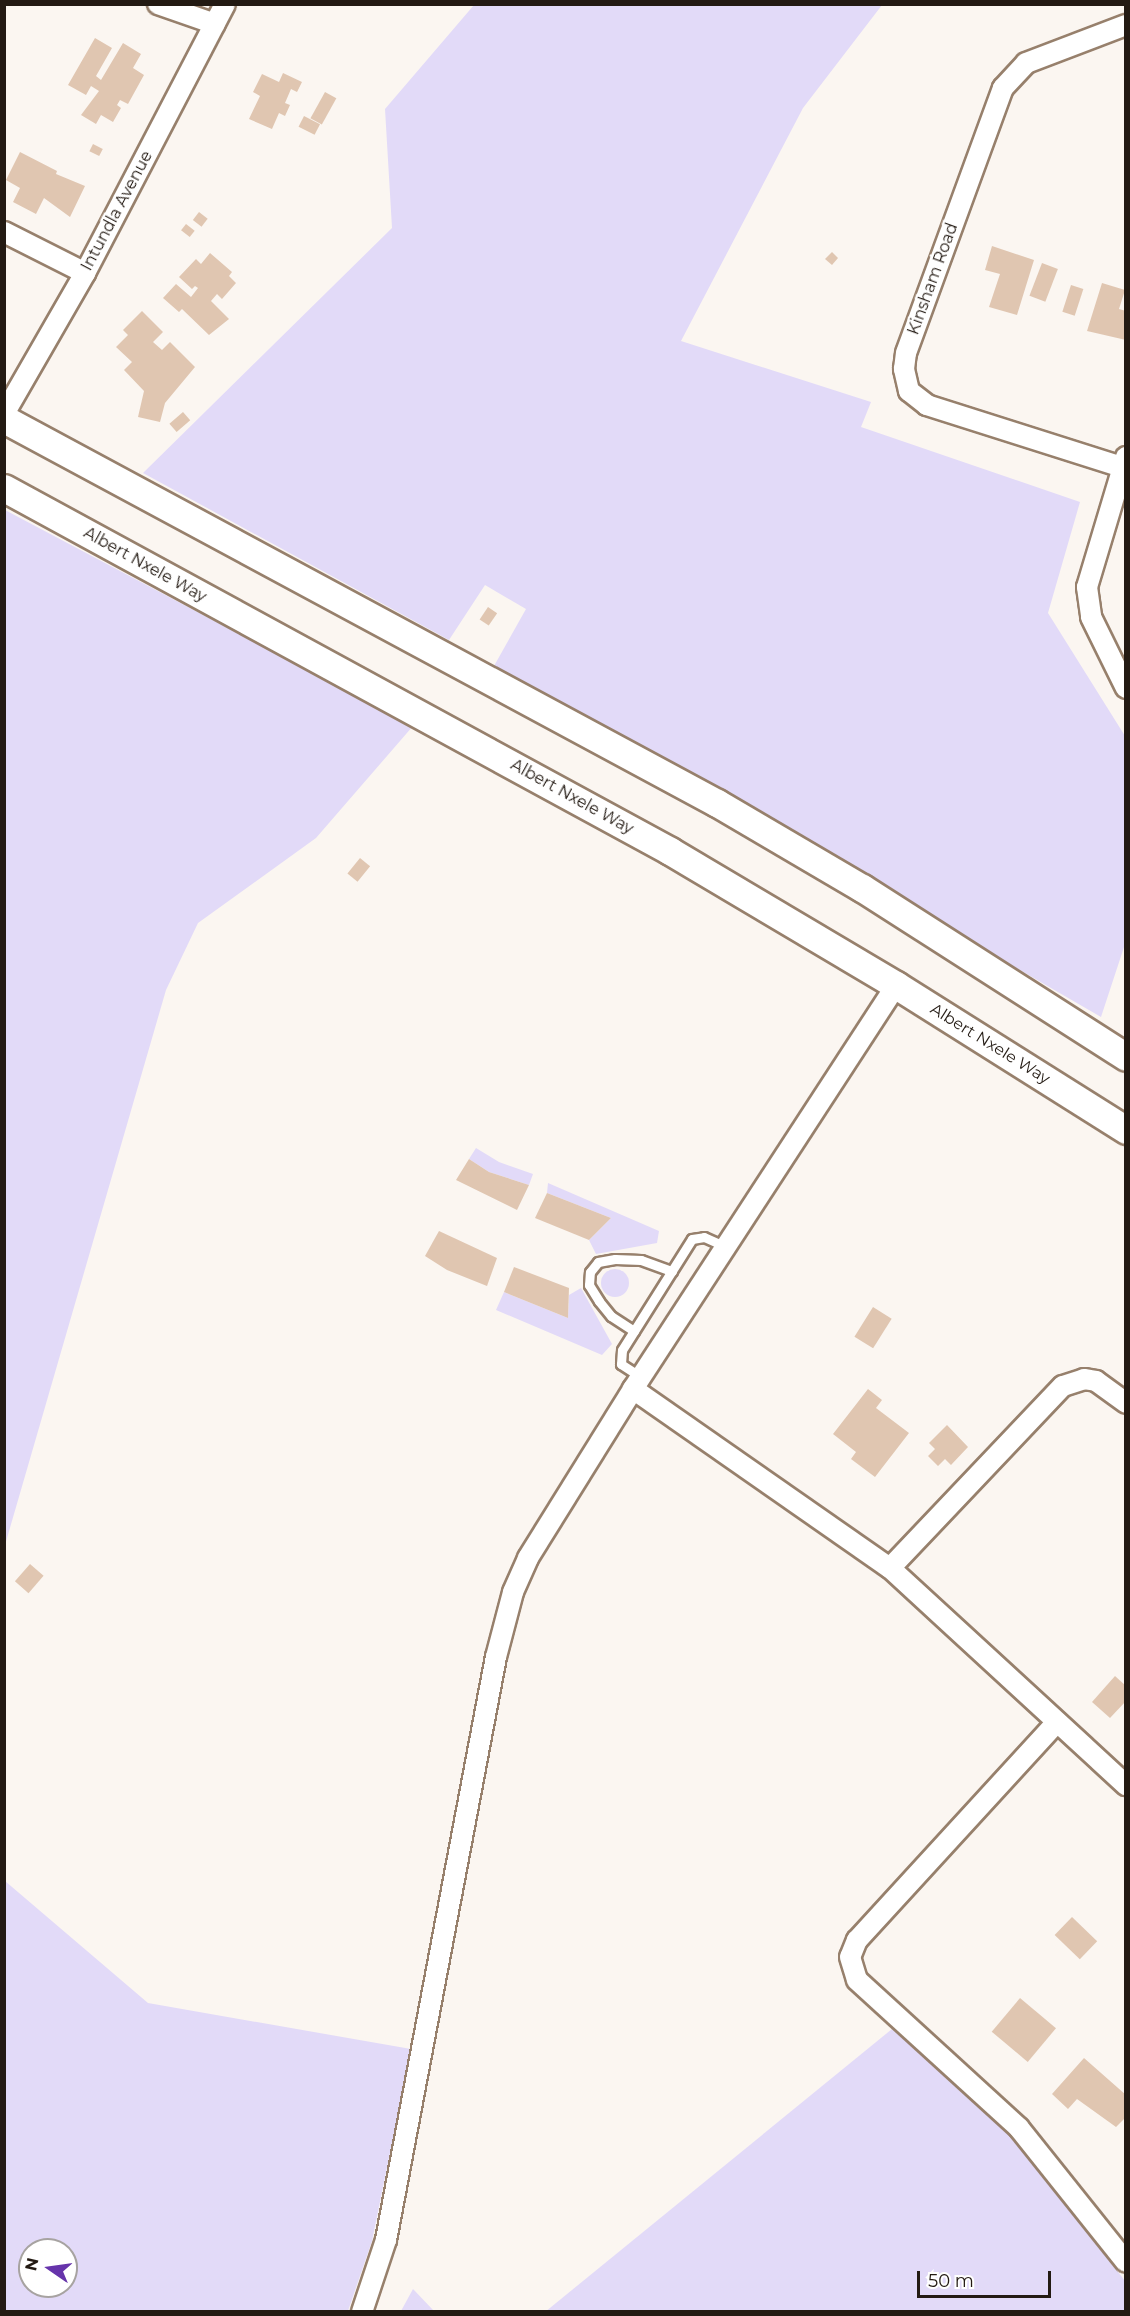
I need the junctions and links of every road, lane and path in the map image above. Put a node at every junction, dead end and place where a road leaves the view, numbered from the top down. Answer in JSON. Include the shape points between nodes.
{"nodes":[{"id":1,"x":158,"y":4,"type":"edge"},
{"id":2,"x":225,"y":4,"type":"edge"},
{"id":3,"x":215,"y":24,"type":"junction"},
{"id":4,"x":1125,"y":25,"type":"edge"},
{"id":5,"x":4,"y":232,"type":"edge"},
{"id":6,"x":85,"y":273,"type":"junction"},
{"id":7,"x":4,"y":416,"type":"edge"},
{"id":8,"x":1124,"y":462,"type":"edge"},
{"id":9,"x":4,"y":489,"type":"edge"},
{"id":10,"x":1125,"y":688,"type":"edge"},
{"id":11,"x":896,"y":985,"type":"junction"},
{"id":12,"x":1125,"y":1058,"type":"edge"},
{"id":13,"x":1125,"y":1130,"type":"edge"},
{"id":14,"x":726,"y":1247,"type":"junction"},
{"id":15,"x":672,"y":1270,"type":"junction"},
{"id":16,"x":634,"y":1330,"type":"junction"},
{"id":17,"x":637,"y":1383,"type":"junction"},
{"id":18,"x":1125,"y":1403,"type":"edge"},
{"id":19,"x":890,"y":1568,"type":"junction"},
{"id":20,"x":1057,"y":1722,"type":"junction"},
{"id":21,"x":1125,"y":1785,"type":"edge"},
{"id":22,"x":1125,"y":2262,"type":"edge"},
{"id":23,"x":362,"y":2312,"type":"edge"}],
"edges":[{"from":1,"to":3,"type":"street"},
{"from":2,"to":3,"type":"street","name":"Intundla Avenue"},
{"from":3,"to":6,"type":"street","name":"Intundla Avenue"},
{"from":4,"to":8,"type":"street","name":"Kinsham Road","via":[[1026,63],[1006,82],[906,353],[904,369],[909,391],[927,405]]},
{"from":5,"to":6,"type":"street"},
{"from":6,"to":7,"type":"street","name":"Intundla Avenue"},
{"from":7,"to":12,"type":"main road","via":[[717,803],[862,888]]},
{"from":8,"to":10,"type":"street","via":[[1087,587],[1091,617]]},
{"from":9,"to":11,"type":"main road","name":"Albert Nxele Way","via":[[670,850]]},
{"from":11,"to":13,"type":"main road","name":"Albert Nxele Way"},
{"from":11,"to":14,"type":"street"},
{"from":14,"to":15,"type":"lane","via":[[704,1237],[692,1239]]},
{"from":14,"to":17,"type":"street"},
{"from":15,"to":16,"type":"lane"},
{"from":15,"to":16,"type":"lane","via":[[641,1260],[615,1259],[598,1262],[590,1272],[589,1285],[611,1316]]},
{"from":16,"to":17,"type":"lane","via":[[622,1350],[621,1364]]},
{"from":17,"to":19,"type":"street"},
{"from":17,"to":23,"type":"street","via":[[528,1558],[503,1625],[386,2240]]},
{"from":18,"to":19,"type":"street","via":[[1096,1380],[1084,1379],[1063,1386]]},
{"from":19,"to":20,"type":"street"},
{"from":20,"to":21,"type":"street"},
{"from":20,"to":22,"type":"street","via":[[857,1940],[850,1958],[857,1980],[1019,2128]]}]}
